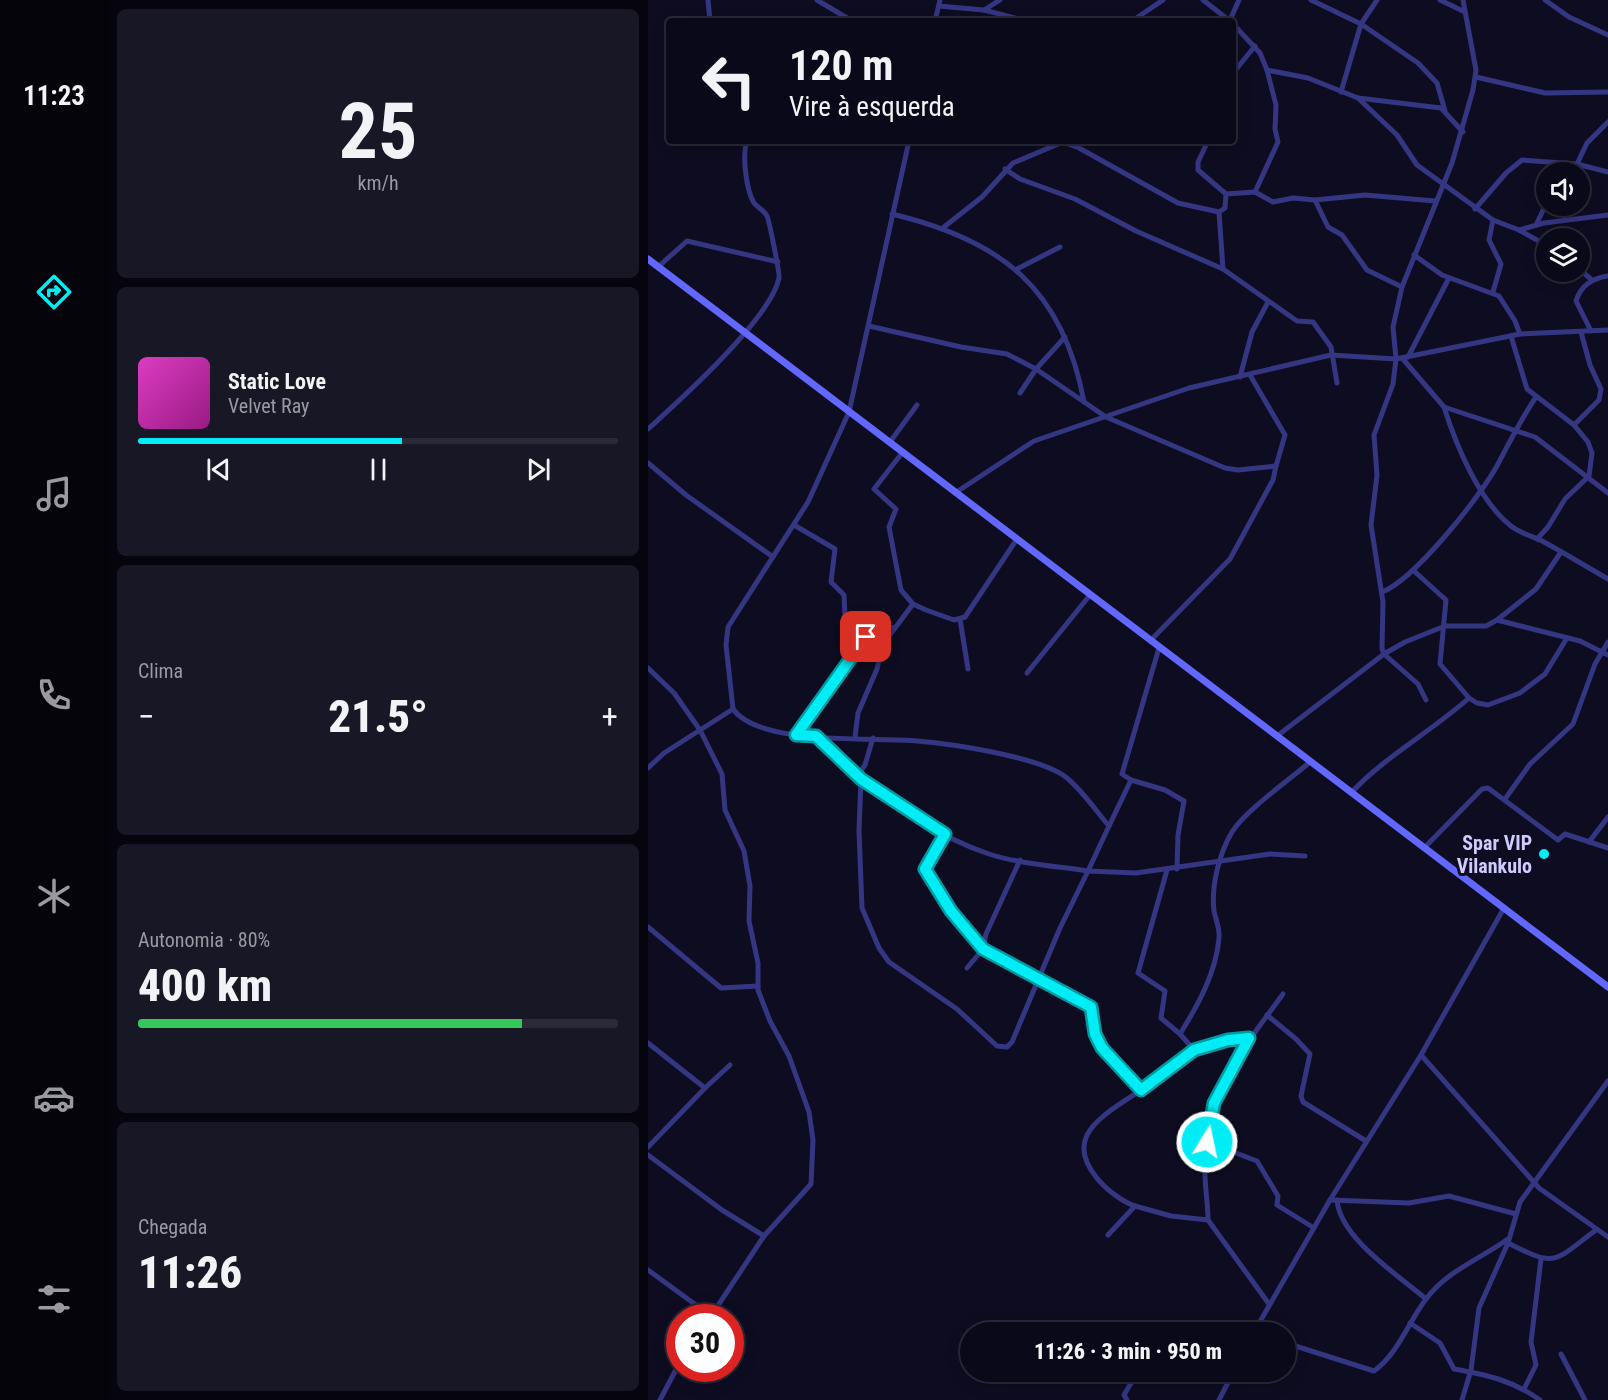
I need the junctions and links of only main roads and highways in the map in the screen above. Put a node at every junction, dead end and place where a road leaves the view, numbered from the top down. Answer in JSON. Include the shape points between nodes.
{"nodes":[{"id":1,"x":648,"y":259,"type":"edge"},
{"id":2,"x":1608,"y":987,"type":"edge"}],
"edges":[{"from":1,"to":2,"type":"main road"}]}
